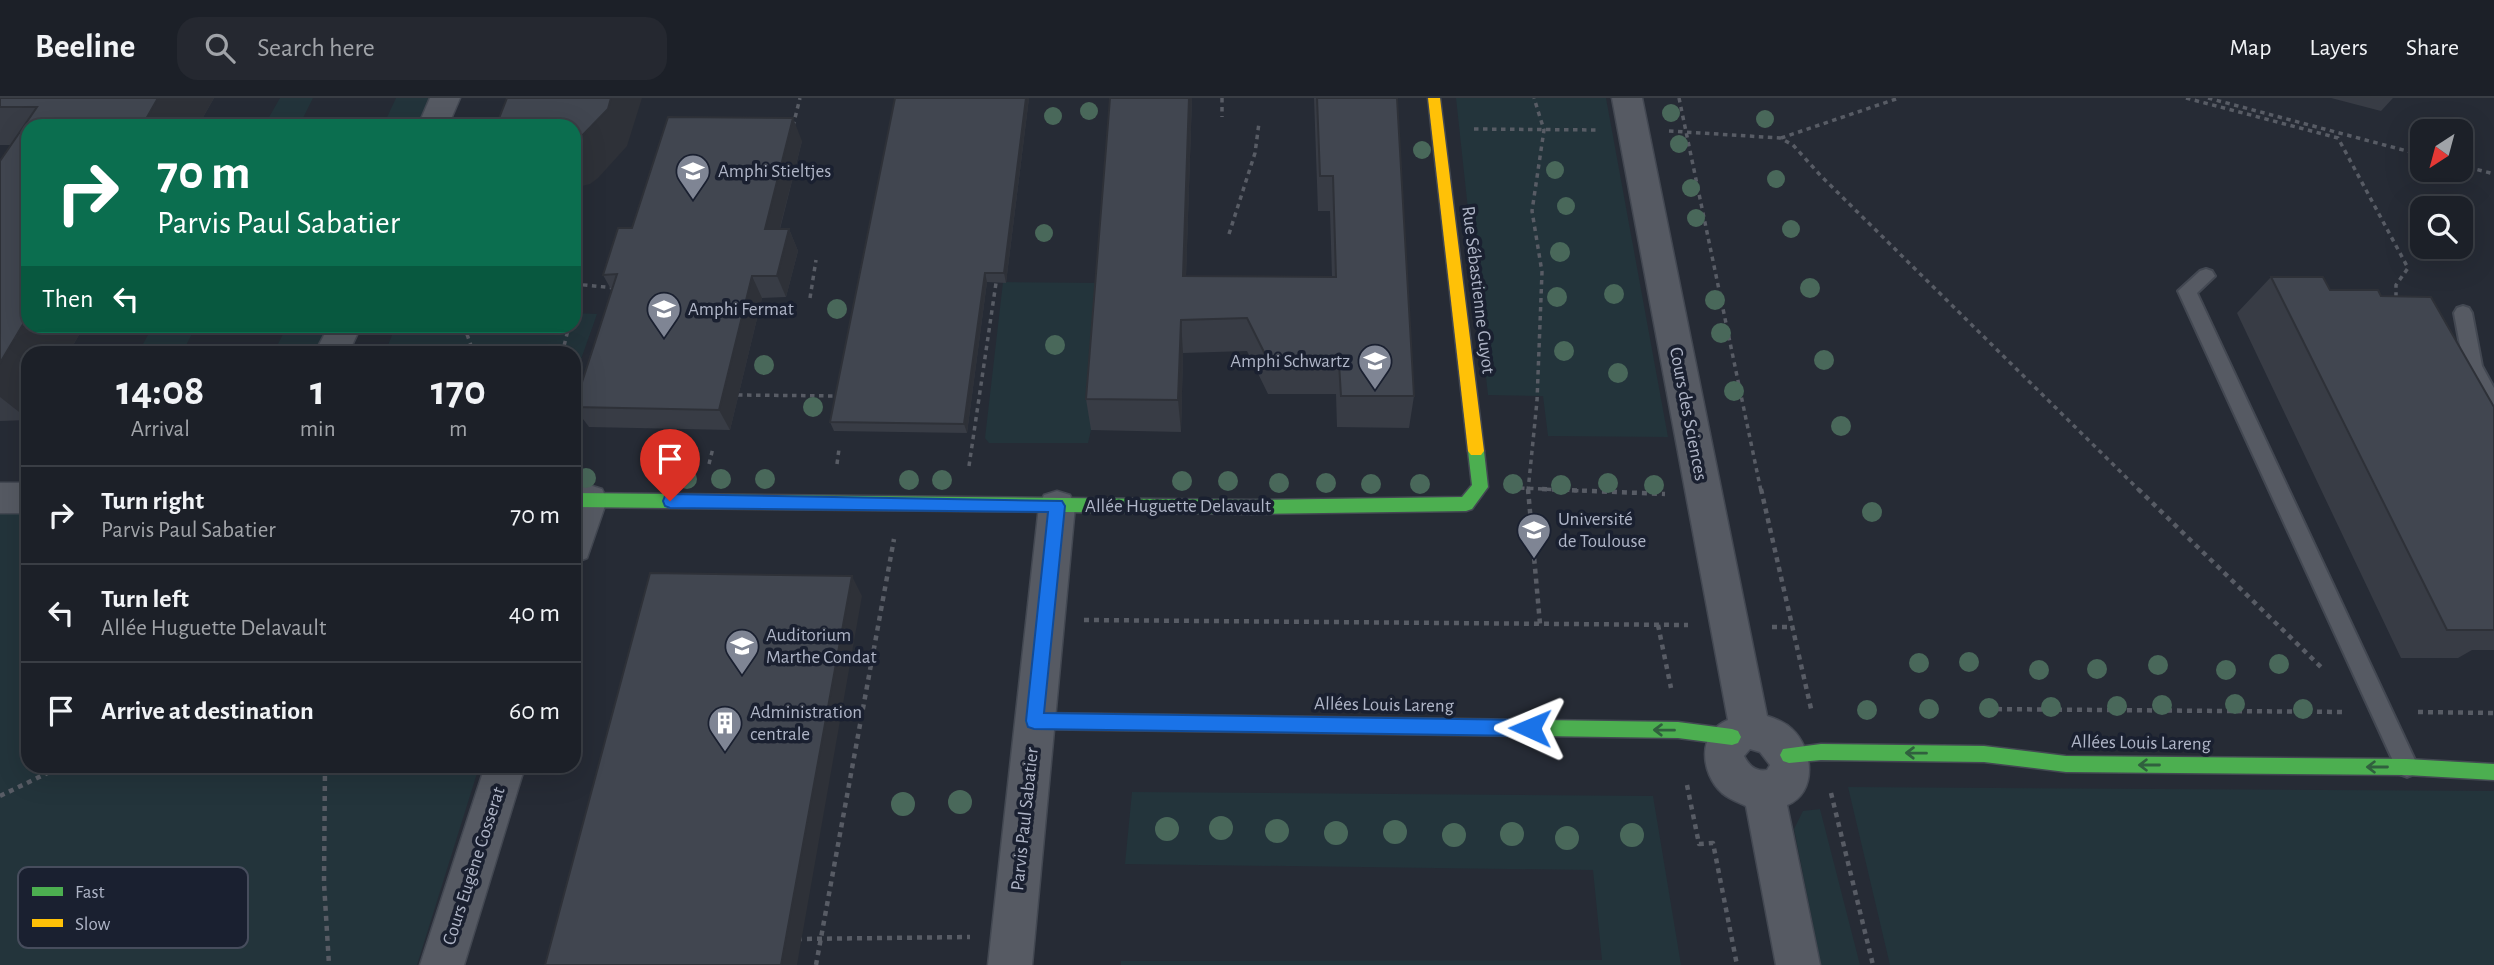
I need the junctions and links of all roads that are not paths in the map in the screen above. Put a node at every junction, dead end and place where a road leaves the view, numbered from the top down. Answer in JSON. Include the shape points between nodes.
{"nodes":[{"id":1,"x":445,"y":98,"type":"edge"},
{"id":2,"x":1434,"y":98,"type":"edge"},
{"id":3,"x":1627,"y":98,"type":"edge"},
{"id":4,"x":436,"y":119,"type":"edge"},
{"id":5,"x":2206,"y":276,"type":"dead end"},
{"id":6,"x":2463,"y":313,"type":"dead end"},
{"id":7,"x":2494,"y":404,"type":"edge"},
{"id":8,"x":1480,"y":487,"type":"joint"},
{"id":9,"x":0,"y":498,"type":"edge"},
{"id":10,"x":21,"y":498,"type":"edge"},
{"id":11,"x":581,"y":500,"type":"edge"},
{"id":12,"x":1057,"y":506,"type":"junction"},
{"id":13,"x":1034,"y":721,"type":"junction"},
{"id":14,"x":1741,"y":734,"type":"junction"},
{"id":15,"x":1788,"y":755,"type":"junction"},
{"id":16,"x":2407,"y":767,"type":"junction"},
{"id":17,"x":2494,"y":772,"type":"edge"},
{"id":18,"x":503,"y":773,"type":"edge"},
{"id":19,"x":1764,"y":792,"type":"junction"},
{"id":20,"x":1012,"y":951,"type":"edge"},
{"id":21,"x":442,"y":965,"type":"edge"},
{"id":22,"x":1798,"y":965,"type":"edge"}],
"edges":[{"from":1,"to":4,"type":"street"},
{"from":2,"to":8,"type":"street","name":"Rue Sébastienne Guyot"},
{"from":3,"to":14,"type":"street","name":"Cours des Sciences"},
{"from":5,"to":16,"type":"lane","via":[[2187,291]]},
{"from":6,"to":7,"type":"lane","via":[[2473,367]]},
{"from":8,"to":12,"type":"street","name":"Allée Huguette Delavault","via":[[1466,504]]},
{"from":9,"to":10,"type":"street"},
{"from":11,"to":12,"type":"street","name":"Allée Huguette Delavault"},
{"from":12,"to":13,"type":"street","name":"Parvis Paul Sabatier"},
{"from":14,"to":13,"type":"street","name":"Allées Louis Lareng","one_way":true},
{"from":13,"to":20,"type":"street","name":"Parvis Paul Sabatier"},
{"from":14,"to":15,"type":"street","via":[[1773,737]]},
{"from":14,"to":19,"type":"street","via":[[1724,755],[1730,774],[1747,789]]},
{"from":16,"to":15,"type":"street","name":"Allées Louis Lareng","one_way":true,"via":[[2066,764],[1984,754]]},
{"from":15,"to":19,"type":"street","via":[[1790,775],[1785,783]]},
{"from":16,"to":17,"type":"street","name":"Allées Louis Lareng"},
{"from":18,"to":21,"type":"street","name":"Cours Eugène Cosserat"},
{"from":19,"to":22,"type":"street"}]}
